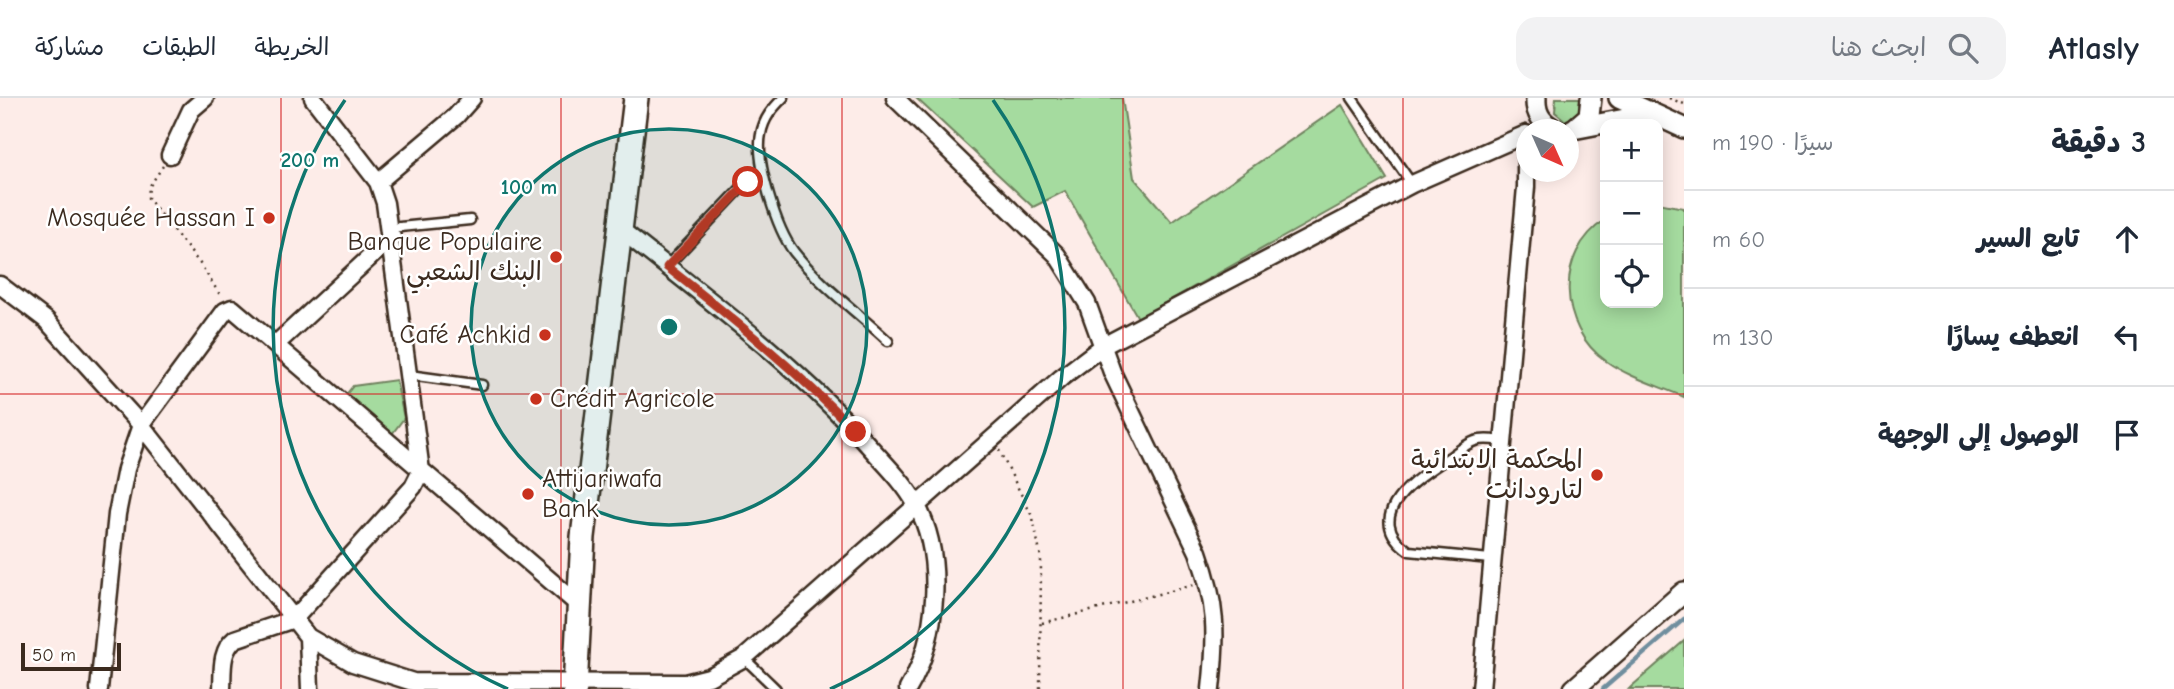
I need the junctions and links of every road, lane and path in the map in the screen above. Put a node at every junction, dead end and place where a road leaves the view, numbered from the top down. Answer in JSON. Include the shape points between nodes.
{"nodes":[{"id":1,"x":205,"y":98,"type":"edge"},
{"id":2,"x":313,"y":98,"type":"edge"},
{"id":3,"x":472,"y":98,"type":"edge"},
{"id":4,"x":636,"y":98,"type":"edge"},
{"id":5,"x":783,"y":98,"type":"edge"},
{"id":6,"x":895,"y":98,"type":"edge"},
{"id":7,"x":1352,"y":98,"type":"edge"},
{"id":8,"x":1536,"y":98,"type":"edge"},
{"id":9,"x":1591,"y":98,"type":"edge"},
{"id":10,"x":1619,"y":98,"type":"edge"},
{"id":11,"x":1669,"y":98,"type":"edge"},
{"id":12,"x":1684,"y":104,"type":"edge"},
{"id":13,"x":1651,"y":114,"type":"junction"},
{"id":14,"x":1543,"y":119,"type":"edge"},
{"id":15,"x":1579,"y":120,"type":"edge"},
{"id":16,"x":1579,"y":124,"type":"edge"},
{"id":17,"x":1684,"y":128,"type":"edge"},
{"id":18,"x":1516,"y":138,"type":"edge"},
{"id":19,"x":170,"y":155,"type":"joint"},
{"id":20,"x":764,"y":178,"type":"junction"},
{"id":21,"x":378,"y":182,"type":"junction"},
{"id":22,"x":1526,"y":182,"type":"edge"},
{"id":23,"x":1412,"y":184,"type":"junction"},
{"id":24,"x":470,"y":220,"type":"dead end"},
{"id":25,"x":620,"y":229,"type":"junction"},
{"id":26,"x":391,"y":232,"type":"junction"},
{"id":27,"x":667,"y":267,"type":"junction"},
{"id":28,"x":0,"y":285,"type":"edge"},
{"id":29,"x":232,"y":308,"type":"junction"},
{"id":30,"x":888,"y":341,"type":"dead end"},
{"id":31,"x":275,"y":345,"type":"junction"},
{"id":32,"x":1103,"y":346,"type":"junction"},
{"id":33,"x":410,"y":375,"type":"junction"},
{"id":34,"x":482,"y":385,"type":"dead end"},
{"id":35,"x":141,"y":425,"type":"junction"},
{"id":36,"x":992,"y":439,"type":"junction"},
{"id":37,"x":1503,"y":441,"type":"junction"},
{"id":38,"x":421,"y":471,"type":"junction"},
{"id":39,"x":917,"y":505,"type":"junction"},
{"id":40,"x":1490,"y":559,"type":"junction"},
{"id":41,"x":1209,"y":581,"type":"junction"},
{"id":42,"x":1684,"y":592,"type":"edge"},
{"id":43,"x":580,"y":606,"type":"junction"},
{"id":44,"x":294,"y":619,"type":"junction"},
{"id":45,"x":1041,"y":623,"type":"junction"},
{"id":46,"x":308,"y":637,"type":"junction"},
{"id":47,"x":744,"y":658,"type":"junction"},
{"id":48,"x":413,"y":685,"type":"edge"},
{"id":49,"x":575,"y":686,"type":"edge"},
{"id":50,"x":99,"y":689,"type":"edge"},
{"id":51,"x":222,"y":689,"type":"edge"},
{"id":52,"x":310,"y":689,"type":"edge"},
{"id":53,"x":776,"y":689,"type":"edge"},
{"id":54,"x":908,"y":689,"type":"edge"},
{"id":55,"x":1040,"y":689,"type":"edge"},
{"id":56,"x":1211,"y":689,"type":"edge"},
{"id":57,"x":1480,"y":689,"type":"edge"},
{"id":58,"x":1574,"y":689,"type":"edge"}],
"edges":[{"from":1,"to":19,"type":"street","via":[[191,110]]},
{"from":2,"to":21,"type":"street"},
{"from":3,"to":21,"type":"street"},
{"from":4,"to":25,"type":"main road"},
{"from":5,"to":20,"type":"lane","via":[[769,112],[760,138]]},
{"from":6,"to":32,"type":"street","via":[[1057,255],[1087,303]]},
{"from":7,"to":23,"type":"lane"},
{"from":8,"to":14,"type":"street","via":[[1538,115]]},
{"from":9,"to":15,"type":"street","via":[[1589,116]]},
{"from":10,"to":13,"type":"street"},
{"from":11,"to":12,"type":"path"},
{"from":13,"to":16,"type":"street"},
{"from":13,"to":17,"type":"street"},
{"from":18,"to":23,"type":"street"},
{"from":19,"to":29,"type":"path","via":[[149,187],[148,198]]},
{"from":20,"to":27,"type":"lane","via":[[743,186]]},
{"from":20,"to":30,"type":"lane","via":[[793,250]]},
{"from":21,"to":26,"type":"street"},
{"from":22,"to":37,"type":"street"},
{"from":23,"to":32,"type":"street"},
{"from":24,"to":26,"type":"lane"},
{"from":25,"to":27,"type":"street"},
{"from":25,"to":43,"type":"main road","via":[[583,537]]},
{"from":26,"to":31,"type":"street"},
{"from":26,"to":33,"type":"street"},
{"from":27,"to":39,"type":"street","via":[[806,380],[881,458]]},
{"from":28,"to":35,"type":"street","via":[[46,320]]},
{"from":29,"to":31,"type":"street"},
{"from":29,"to":35,"type":"street","via":[[225,311]]},
{"from":31,"to":38,"type":"street"},
{"from":32,"to":36,"type":"street"},
{"from":32,"to":41,"type":"street"},
{"from":33,"to":34,"type":"lane"},
{"from":33,"to":38,"type":"street"},
{"from":35,"to":44,"type":"street"},
{"from":35,"to":50,"type":"street","via":[[121,491]]},
{"from":36,"to":39,"type":"street"},
{"from":36,"to":45,"type":"path","via":[[1033,518],[1041,558]]},
{"from":37,"to":40,"type":"street"},
{"from":37,"to":40,"type":"lane","via":[[1475,441],[1418,478],[1391,509],[1391,529],[1398,544],[1409,551]]},
{"from":38,"to":43,"type":"street"},
{"from":38,"to":44,"type":"street","via":[[413,487]]},
{"from":39,"to":47,"type":"street"},
{"from":39,"to":54,"type":"street","via":[[932,565],[933,605],[928,642]]},
{"from":40,"to":57,"type":"street"},
{"from":41,"to":45,"type":"path"},
{"from":41,"to":56,"type":"street","via":[[1215,608]]},
{"from":42,"to":58,"type":"street"},
{"from":43,"to":49,"type":"main road"},
{"from":44,"to":46,"type":"street"},
{"from":44,"to":51,"type":"street","via":[[228,644]]},
{"from":45,"to":55,"type":"path"},
{"from":46,"to":48,"type":"street","via":[[353,663]]},
{"from":46,"to":52,"type":"street"},
{"from":47,"to":49,"type":"street","via":[[709,677],[685,683]]},
{"from":47,"to":53,"type":"lane"},
{"from":48,"to":49,"type":"street"}]}
